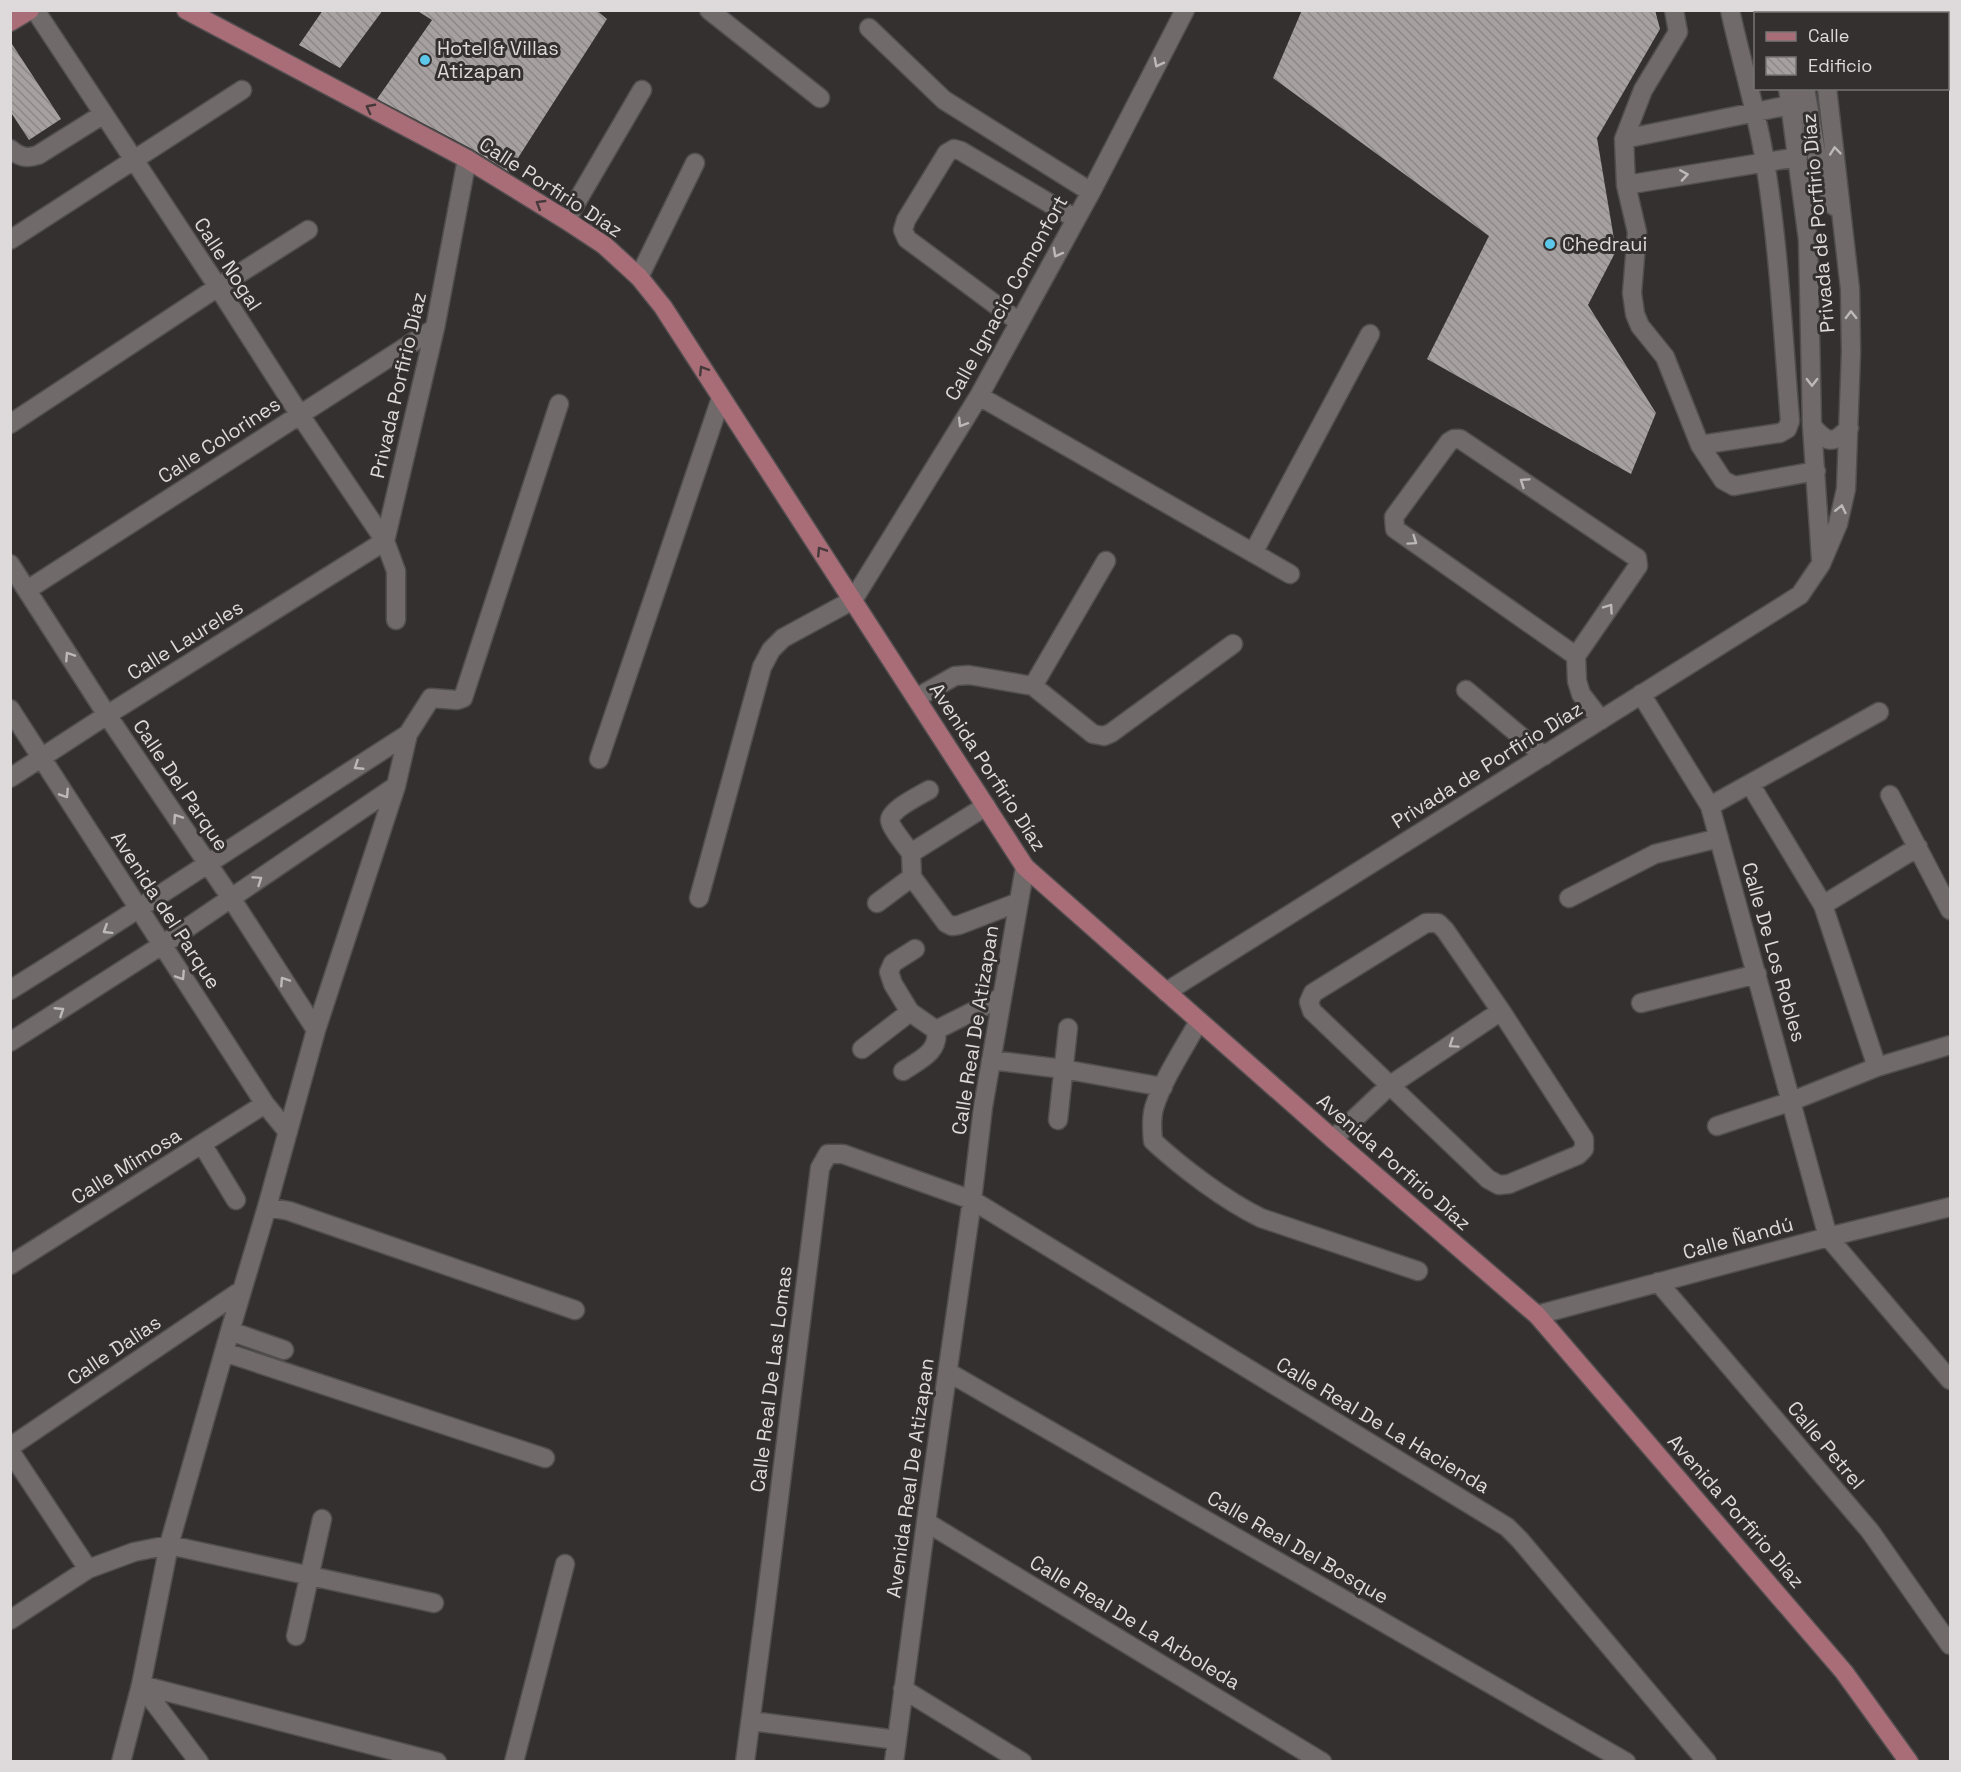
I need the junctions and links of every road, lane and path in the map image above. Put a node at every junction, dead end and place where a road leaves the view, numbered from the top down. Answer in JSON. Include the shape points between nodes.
{"nodes":[{"id":1,"x":32,"y":10,"type":"edge"},
{"id":2,"x":186,"y":10,"type":"edge"},
{"id":3,"x":709,"y":10,"type":"edge"},
{"id":4,"x":1674,"y":10,"type":"edge"},
{"id":5,"x":1731,"y":10,"type":"edge"},
{"id":6,"x":1177,"y":14,"type":"edge"},
{"id":7,"x":10,"y":22,"type":"edge"},
{"id":8,"x":869,"y":28,"type":"dead end"},
{"id":9,"x":242,"y":90,"type":"dead end"},
{"id":10,"x":642,"y":90,"type":"dead end"},
{"id":11,"x":1806,"y":90,"type":"edge"},
{"id":12,"x":1827,"y":90,"type":"edge"},
{"id":13,"x":1789,"y":97,"type":"edge"},
{"id":14,"x":820,"y":98,"type":"dead end"},
{"id":15,"x":1755,"y":112,"type":"junction"},
{"id":16,"x":102,"y":115,"type":"junction"},
{"id":17,"x":1624,"y":139,"type":"junction"},
{"id":18,"x":10,"y":148,"type":"edge"},
{"id":19,"x":1798,"y":157,"type":"junction"},
{"id":20,"x":467,"y":159,"type":"junction"},
{"id":21,"x":133,"y":161,"type":"junction"},
{"id":22,"x":1765,"y":162,"type":"junction"},
{"id":23,"x":695,"y":163,"type":"dead end"},
{"id":24,"x":1626,"y":185,"type":"junction"},
{"id":25,"x":1091,"y":192,"type":"junction"},
{"id":26,"x":1822,"y":198,"type":"junction"},
{"id":27,"x":1076,"y":219,"type":"junction"},
{"id":28,"x":566,"y":220,"type":"junction"},
{"id":29,"x":308,"y":230,"type":"dead end"},
{"id":30,"x":1844,"y":230,"type":"junction"},
{"id":31,"x":10,"y":240,"type":"edge"},
{"id":32,"x":1808,"y":240,"type":"junction"},
{"id":33,"x":639,"y":277,"type":"junction"},
{"id":34,"x":218,"y":287,"type":"junction"},
{"id":35,"x":1019,"y":322,"type":"junction"},
{"id":36,"x":435,"y":328,"type":"junction"},
{"id":37,"x":1370,"y":334,"type":"dead end"},
{"id":38,"x":979,"y":396,"type":"junction"},
{"id":39,"x":721,"y":398,"type":"junction"},
{"id":40,"x":559,"y":404,"type":"dead end"},
{"id":41,"x":300,"y":415,"type":"junction"},
{"id":42,"x":10,"y":424,"type":"edge"},
{"id":43,"x":1812,"y":426,"type":"junction"},
{"id":44,"x":1849,"y":428,"type":"junction"},
{"id":45,"x":1700,"y":445,"type":"junction"},
{"id":46,"x":1816,"y":471,"type":"junction"},
{"id":47,"x":385,"y":541,"type":"junction"},
{"id":48,"x":1253,"y":553,"type":"junction"},
{"id":49,"x":1106,"y":561,"type":"dead end"},
{"id":50,"x":10,"y":564,"type":"edge"},
{"id":51,"x":1821,"y":564,"type":"junction"},
{"id":52,"x":1290,"y":574,"type":"dead end"},
{"id":53,"x":27,"y":590,"type":"junction"},
{"id":54,"x":853,"y":600,"type":"junction"},
{"id":55,"x":396,"y":620,"type":"dead end"},
{"id":56,"x":1233,"y":644,"type":"dead end"},
{"id":57,"x":1576,"y":656,"type":"junction"},
{"id":58,"x":1033,"y":686,"type":"junction"},
{"id":59,"x":1466,"y":690,"type":"dead end"},
{"id":60,"x":1641,"y":694,"type":"junction"},
{"id":61,"x":916,"y":698,"type":"junction"},
{"id":62,"x":10,"y":709,"type":"edge"},
{"id":63,"x":1879,"y":712,"type":"dead end"},
{"id":64,"x":107,"y":715,"type":"junction"},
{"id":65,"x":1601,"y":720,"type":"junction"},
{"id":66,"x":408,"y":734,"type":"junction"},
{"id":67,"x":1544,"y":756,"type":"junction"},
{"id":68,"x":42,"y":758,"type":"junction"},
{"id":69,"x":599,"y":759,"type":"dead end"},
{"id":70,"x":10,"y":778,"type":"edge"},
{"id":71,"x":1750,"y":783,"type":"junction"},
{"id":72,"x":396,"y":786,"type":"junction"},
{"id":73,"x":928,"y":790,"type":"dead end"},
{"id":74,"x":1890,"y":795,"type":"dead end"},
{"id":75,"x":986,"y":806,"type":"junction"},
{"id":76,"x":1710,"y":806,"type":"junction"},
{"id":77,"x":1719,"y":838,"type":"junction"},
{"id":78,"x":1918,"y":848,"type":"junction"},
{"id":79,"x":911,"y":853,"type":"junction"},
{"id":80,"x":207,"y":863,"type":"junction"},
{"id":81,"x":1025,"y":867,"type":"junction"},
{"id":82,"x":912,"y":877,"type":"junction"},
{"id":83,"x":231,"y":898,"type":"junction"},
{"id":84,"x":699,"y":898,"type":"dead end"},
{"id":85,"x":1569,"y":898,"type":"dead end"},
{"id":86,"x":1019,"y":902,"type":"junction"},
{"id":87,"x":877,"y":903,"type":"dead end"},
{"id":88,"x":1823,"y":905,"type":"junction"},
{"id":89,"x":139,"y":910,"type":"junction"},
{"id":90,"x":1950,"y":910,"type":"edge"},
{"id":91,"x":162,"y":945,"type":"junction"},
{"id":92,"x":915,"y":949,"type":"dead end"},
{"id":93,"x":1757,"y":974,"type":"junction"},
{"id":94,"x":10,"y":990,"type":"edge"},
{"id":95,"x":1166,"y":992,"type":"junction"},
{"id":96,"x":1002,"y":997,"type":"junction"},
{"id":97,"x":1641,"y":1003,"type":"dead end"},
{"id":98,"x":910,"y":1011,"type":"junction"},
{"id":99,"x":1502,"y":1011,"type":"junction"},
{"id":100,"x":1199,"y":1021,"type":"junction"},
{"id":101,"x":1068,"y":1028,"type":"dead end"},
{"id":102,"x":316,"y":1030,"type":"junction"},
{"id":103,"x":936,"y":1030,"type":"junction"},
{"id":104,"x":10,"y":1042,"type":"edge"},
{"id":105,"x":1950,"y":1045,"type":"edge"},
{"id":106,"x":862,"y":1049,"type":"dead end"},
{"id":107,"x":991,"y":1060,"type":"junction"},
{"id":108,"x":1877,"y":1067,"type":"junction"},
{"id":109,"x":1063,"y":1070,"type":"junction"},
{"id":110,"x":903,"y":1071,"type":"dead end"},
{"id":111,"x":1389,"y":1086,"type":"junction"},
{"id":112,"x":1163,"y":1087,"type":"junction"},
{"id":113,"x":1792,"y":1101,"type":"junction"},
{"id":114,"x":265,"y":1104,"type":"junction"},
{"id":115,"x":1058,"y":1120,"type":"dead end"},
{"id":116,"x":1717,"y":1126,"type":"dead end"},
{"id":117,"x":288,"y":1132,"type":"junction"},
{"id":118,"x":1333,"y":1139,"type":"junction"},
{"id":119,"x":202,"y":1144,"type":"junction"},
{"id":120,"x":236,"y":1200,"type":"dead end"},
{"id":121,"x":972,"y":1200,"type":"junction"},
{"id":122,"x":267,"y":1207,"type":"junction"},
{"id":123,"x":1950,"y":1207,"type":"edge"},
{"id":124,"x":1828,"y":1237,"type":"junction"},
{"id":125,"x":10,"y":1265,"type":"edge"},
{"id":126,"x":1418,"y":1271,"type":"dead end"},
{"id":127,"x":1658,"y":1282,"type":"junction"},
{"id":128,"x":242,"y":1290,"type":"junction"},
{"id":129,"x":575,"y":1310,"type":"dead end"},
{"id":130,"x":1537,"y":1315,"type":"junction"},
{"id":131,"x":230,"y":1331,"type":"junction"},
{"id":132,"x":284,"y":1350,"type":"dead end"},
{"id":133,"x":224,"y":1352,"type":"junction"},
{"id":134,"x":948,"y":1372,"type":"junction"},
{"id":135,"x":1950,"y":1380,"type":"edge"},
{"id":136,"x":10,"y":1449,"type":"edge"},
{"id":137,"x":545,"y":1458,"type":"dead end"},
{"id":138,"x":322,"y":1518,"type":"dead end"},
{"id":139,"x":926,"y":1522,"type":"junction"},
{"id":140,"x":169,"y":1545,"type":"junction"},
{"id":141,"x":565,"y":1564,"type":"dead end"},
{"id":142,"x":87,"y":1569,"type":"junction"},
{"id":143,"x":310,"y":1576,"type":"junction"},
{"id":144,"x":434,"y":1603,"type":"dead end"},
{"id":145,"x":10,"y":1620,"type":"edge"},
{"id":146,"x":296,"y":1636,"type":"dead end"},
{"id":147,"x":1950,"y":1645,"type":"edge"},
{"id":148,"x":141,"y":1686,"type":"junction"},
{"id":149,"x":903,"y":1689,"type":"junction"},
{"id":150,"x":751,"y":1720,"type":"junction"},
{"id":151,"x":897,"y":1740,"type":"junction"},
{"id":152,"x":121,"y":1761,"type":"edge"},
{"id":153,"x":199,"y":1761,"type":"edge"},
{"id":154,"x":437,"y":1761,"type":"edge"},
{"id":155,"x":514,"y":1761,"type":"edge"},
{"id":156,"x":745,"y":1761,"type":"edge"},
{"id":157,"x":894,"y":1761,"type":"edge"},
{"id":158,"x":1022,"y":1761,"type":"edge"},
{"id":159,"x":1322,"y":1761,"type":"edge"},
{"id":160,"x":1626,"y":1761,"type":"edge"},
{"id":161,"x":1707,"y":1761,"type":"edge"},
{"id":162,"x":1909,"y":1761,"type":"edge"}],
"edges":[{"from":1,"to":7,"type":"main road"},
{"from":1,"to":16,"type":"street","name":"Calle Nogal"},
{"from":20,"to":2,"type":"main road","name":"Calle Porfirio Díaz","one_way":true},
{"from":3,"to":14,"type":"street"},
{"from":4,"to":17,"type":"street","via":[[1678,32],[1643,90]]},
{"from":5,"to":15,"type":"street"},
{"from":6,"to":25,"type":"street","name":"Calle Ignacio Comonfort","one_way":true},
{"from":8,"to":25,"type":"street","via":[[944,100]]},
{"from":9,"to":21,"type":"street"},
{"from":10,"to":28,"type":"street"},
{"from":11,"to":26,"type":"street"},
{"from":30,"to":12,"type":"street","name":"Privada de Porfirio Díaz","one_way":true},
{"from":13,"to":15,"type":"street"},
{"from":13,"to":19,"type":"street","name":"Privada de Porfirio Díaz"},
{"from":15,"to":17,"type":"street"},
{"from":15,"to":22,"type":"street"},
{"from":16,"to":18,"type":"street","via":[[38,155],[18,156]]},
{"from":16,"to":21,"type":"street","name":"Calle Nogal"},
{"from":17,"to":24,"type":"street"},
{"from":19,"to":22,"type":"street"},
{"from":19,"to":32,"type":"street","name":"Privada de Porfirio Díaz"},
{"from":28,"to":20,"type":"main road","name":"Calle Porfirio Díaz","one_way":true},
{"from":20,"to":36,"type":"street","name":"Privada Porfirio Díaz"},
{"from":21,"to":31,"type":"street"},
{"from":21,"to":34,"type":"street","name":"Calle Nogal"},
{"from":24,"to":22,"type":"street","one_way":true},
{"from":22,"to":45,"type":"street","via":[[1790,422],[1780,433]]},
{"from":23,"to":33,"type":"street"},
{"from":24,"to":45,"type":"street","via":[[1637,232],[1632,293],[1635,314],[1665,357]]},
{"from":25,"to":27,"type":"street","name":"Calle Ignacio Comonfort"},
{"from":26,"to":30,"type":"street"},
{"from":26,"to":32,"type":"street"},
{"from":27,"to":35,"type":"street","name":"Calle Ignacio Comonfort","one_way":true},
{"from":27,"to":35,"type":"street","via":[[954,149],[947,153],[906,220],[903,230],[908,239]]},
{"from":28,"to":33,"type":"main road","name":"Calle Porfirio Díaz","via":[[603,245]]},
{"from":29,"to":34,"type":"street"},
{"from":44,"to":30,"type":"street","name":"Privada de Porfirio Díaz","one_way":true,"via":[[1850,289]]},
{"from":32,"to":43,"type":"street","name":"Privada de Porfirio Díaz","one_way":true},
{"from":39,"to":33,"type":"main road","name":"Calle Porfirio Díaz","one_way":true,"via":[[663,307]]},
{"from":34,"to":41,"type":"street","name":"Calle Nogal"},
{"from":34,"to":42,"type":"street"},
{"from":35,"to":38,"type":"street","name":"Calle Ignacio Comonfort"},
{"from":36,"to":41,"type":"street","name":"Calle Colorines"},
{"from":36,"to":47,"type":"street","name":"Privada Porfirio Díaz"},
{"from":37,"to":48,"type":"street"},
{"from":38,"to":48,"type":"street"},
{"from":38,"to":54,"type":"street","name":"Calle Ignacio Comonfort","one_way":true},
{"from":54,"to":39,"type":"main road","name":"Calle Porfirio Díaz","one_way":true},
{"from":39,"to":69,"type":"street"},
{"from":40,"to":66,"type":"street","via":[[463,698],[431,698]]},
{"from":41,"to":47,"type":"street","name":"Calle Nogal"},
{"from":41,"to":53,"type":"street","name":"Calle Colorines"},
{"from":43,"to":44,"type":"street","via":[[1822,438],[1831,440]]},
{"from":43,"to":46,"type":"street","name":"Privada de Porfirio Díaz"},
{"from":51,"to":44,"type":"street","name":"Privada de Porfirio Díaz","one_way":true,"via":[[1838,524],[1846,489]]},
{"from":45,"to":46,"type":"street","via":[[1723,480],[1734,486]]},
{"from":46,"to":51,"type":"street","name":"Privada de Porfirio Díaz"},
{"from":47,"to":55,"type":"street","via":[[396,571]]},
{"from":47,"to":64,"type":"street","name":"Calle Laureles"},
{"from":48,"to":52,"type":"street"},
{"from":49,"to":58,"type":"street"},
{"from":50,"to":53,"type":"street","name":"Calle Del Parque"},
{"from":51,"to":60,"type":"street","name":"Privada de Porfirio Díaz","via":[[1800,595]]},
{"from":64,"to":53,"type":"street","name":"Calle Del Parque","one_way":true},
{"from":54,"to":61,"type":"main road","name":"Avenida Porfirio Díaz"},
{"from":54,"to":84,"type":"street","via":[[783,638],[766,658]]},
{"from":56,"to":58,"type":"street","via":[[1104,736],[1093,734]]},
{"from":57,"to":57,"type":"street","one_way":true,"via":[[1638,566],[1637,558],[1460,439],[1454,439],[1394,517],[1395,529]]},
{"from":57,"to":65,"type":"street","via":[[1581,694]]},
{"from":58,"to":61,"type":"street","via":[[955,676]]},
{"from":59,"to":67,"type":"street"},
{"from":60,"to":65,"type":"street","name":"Privada de Porfirio Díaz"},
{"from":60,"to":76,"type":"street","name":"Calle De Los Robles"},
{"from":61,"to":75,"type":"main road","name":"Avenida Porfirio Díaz"},
{"from":62,"to":68,"type":"street","name":"Avenida del Parque"},
{"from":63,"to":71,"type":"street"},
{"from":64,"to":68,"type":"street","name":"Calle Laureles"},
{"from":80,"to":64,"type":"street","name":"Calle Del Parque","one_way":true},
{"from":65,"to":67,"type":"street","name":"Privada de Porfirio Díaz"},
{"from":66,"to":72,"type":"street"},
{"from":66,"to":80,"type":"street","one_way":true},
{"from":67,"to":95,"type":"street","name":"Privada de Porfirio Díaz"},
{"from":68,"to":70,"type":"street","name":"Calle Laureles"},
{"from":68,"to":89,"type":"street","name":"Avenida del Parque","one_way":true},
{"from":71,"to":76,"type":"street"},
{"from":71,"to":88,"type":"street"},
{"from":83,"to":72,"type":"street","one_way":true},
{"from":72,"to":102,"type":"street"},
{"from":73,"to":79,"type":"street","via":[[890,819]]},
{"from":74,"to":78,"type":"street"},
{"from":75,"to":79,"type":"street"},
{"from":75,"to":81,"type":"main road","name":"Avenida Porfirio Díaz"},
{"from":76,"to":77,"type":"street","name":"Calle De Los Robles"},
{"from":77,"to":85,"type":"street","via":[[1655,854]]},
{"from":77,"to":93,"type":"street","name":"Calle De Los Robles"},
{"from":78,"to":88,"type":"street"},
{"from":78,"to":90,"type":"street"},
{"from":79,"to":82,"type":"street"},
{"from":80,"to":83,"type":"street","name":"Calle Del Parque"},
{"from":80,"to":89,"type":"street"},
{"from":81,"to":86,"type":"street","name":"Calle Real De Atizapan"},
{"from":81,"to":95,"type":"main road","name":"Avenida Porfirio Díaz"},
{"from":82,"to":86,"type":"street","via":[[945,923],[952,926]]},
{"from":82,"to":87,"type":"street"},
{"from":83,"to":91,"type":"street"},
{"from":102,"to":83,"type":"street","name":"Calle Del Parque","one_way":true},
{"from":86,"to":96,"type":"street","name":"Calle Real De Atizapan"},
{"from":88,"to":108,"type":"street"},
{"from":89,"to":91,"type":"street","name":"Avenida del Parque"},
{"from":89,"to":94,"type":"street","one_way":true},
{"from":104,"to":91,"type":"street","one_way":true},
{"from":91,"to":114,"type":"street","name":"Avenida del Parque","one_way":true},
{"from":92,"to":98,"type":"street","via":[[893,963],[889,972]]},
{"from":93,"to":97,"type":"street"},
{"from":93,"to":113,"type":"street","name":"Calle De Los Robles"},
{"from":95,"to":100,"type":"main road","name":"Avenida Porfirio Díaz"},
{"from":96,"to":103,"type":"street"},
{"from":96,"to":107,"type":"street","name":"Calle Real De Atizapan"},
{"from":98,"to":103,"type":"street"},
{"from":98,"to":106,"type":"street"},
{"from":99,"to":111,"type":"street","one_way":true},
{"from":99,"to":111,"type":"street","via":[[1438,923],[1426,924],[1312,993],[1312,1011]]},
{"from":99,"to":111,"type":"street","via":[[1584,1139],[1584,1149],[1578,1155],[1499,1185]]},
{"from":100,"to":112,"type":"street"},
{"from":100,"to":118,"type":"main road","name":"Avenida Porfirio Díaz"},
{"from":101,"to":109,"type":"street"},
{"from":102,"to":117,"type":"street"},
{"from":103,"to":110,"type":"street","via":[[935,1048]]},
{"from":105,"to":108,"type":"street"},
{"from":107,"to":109,"type":"street"},
{"from":107,"to":121,"type":"street","name":"Calle Real De Atizapan"},
{"from":108,"to":113,"type":"street"},
{"from":109,"to":112,"type":"street"},
{"from":109,"to":115,"type":"street"},
{"from":111,"to":118,"type":"street"},
{"from":112,"to":126,"type":"street","via":[[1153,1110],[1153,1141],[1241,1208]]},
{"from":113,"to":116,"type":"street"},
{"from":113,"to":124,"type":"street","name":"Calle De Los Robles"},
{"from":114,"to":117,"type":"street","name":"Avenida del Parque"},
{"from":114,"to":119,"type":"street","name":"Calle Mimosa"},
{"from":117,"to":122,"type":"street"},
{"from":118,"to":130,"type":"main road","name":"Avenida Porfirio Díaz"},
{"from":119,"to":120,"type":"street"},
{"from":119,"to":125,"type":"street","name":"Calle Mimosa"},
{"from":121,"to":134,"type":"street","name":"Avenida Real De Atizapan"},
{"from":121,"to":150,"type":"street","name":"Calle Real De Las Lomas","via":[[843,1154],[828,1154],[820,1168]]},
{"from":121,"to":161,"type":"street","name":"Calle Real De La Hacienda","via":[[1507,1527]]},
{"from":122,"to":128,"type":"street"},
{"from":122,"to":129,"type":"street","via":[[289,1210]]},
{"from":123,"to":124,"type":"street","name":"Calle Ñandú"},
{"from":124,"to":127,"type":"street","name":"Calle Ñandú"},
{"from":124,"to":135,"type":"street"},
{"from":127,"to":130,"type":"street","name":"Calle Ñandú"},
{"from":127,"to":147,"type":"street","name":"Calle Petrel","via":[[1870,1531]]},
{"from":128,"to":131,"type":"street"},
{"from":128,"to":136,"type":"street","name":"Calle Dalias"},
{"from":130,"to":162,"type":"main road","name":"Avenida Porfirio Díaz","via":[[1844,1672]]},
{"from":131,"to":132,"type":"street"},
{"from":131,"to":133,"type":"street"},
{"from":133,"to":137,"type":"street"},
{"from":133,"to":140,"type":"street"},
{"from":134,"to":139,"type":"street","name":"Avenida Real De Atizapan"},
{"from":134,"to":160,"type":"street","name":"Calle Real Del Bosque"},
{"from":136,"to":142,"type":"street"},
{"from":138,"to":143,"type":"street"},
{"from":139,"to":149,"type":"street","name":"Avenida Real De Atizapan"},
{"from":139,"to":159,"type":"street","name":"Calle Real De La Arboleda"},
{"from":140,"to":142,"type":"street","via":[[134,1552]]},
{"from":140,"to":143,"type":"street"},
{"from":140,"to":148,"type":"street"},
{"from":141,"to":155,"type":"street"},
{"from":142,"to":145,"type":"street"},
{"from":143,"to":144,"type":"street"},
{"from":143,"to":146,"type":"street"},
{"from":148,"to":152,"type":"street"},
{"from":148,"to":153,"type":"street"},
{"from":148,"to":154,"type":"street"},
{"from":149,"to":151,"type":"street","name":"Avenida Real De Atizapan"},
{"from":149,"to":158,"type":"street"},
{"from":150,"to":151,"type":"street"},
{"from":150,"to":156,"type":"street","name":"Calle Real De Las Lomas"},
{"from":151,"to":157,"type":"street","name":"Avenida Real De Atizapan"}]}
